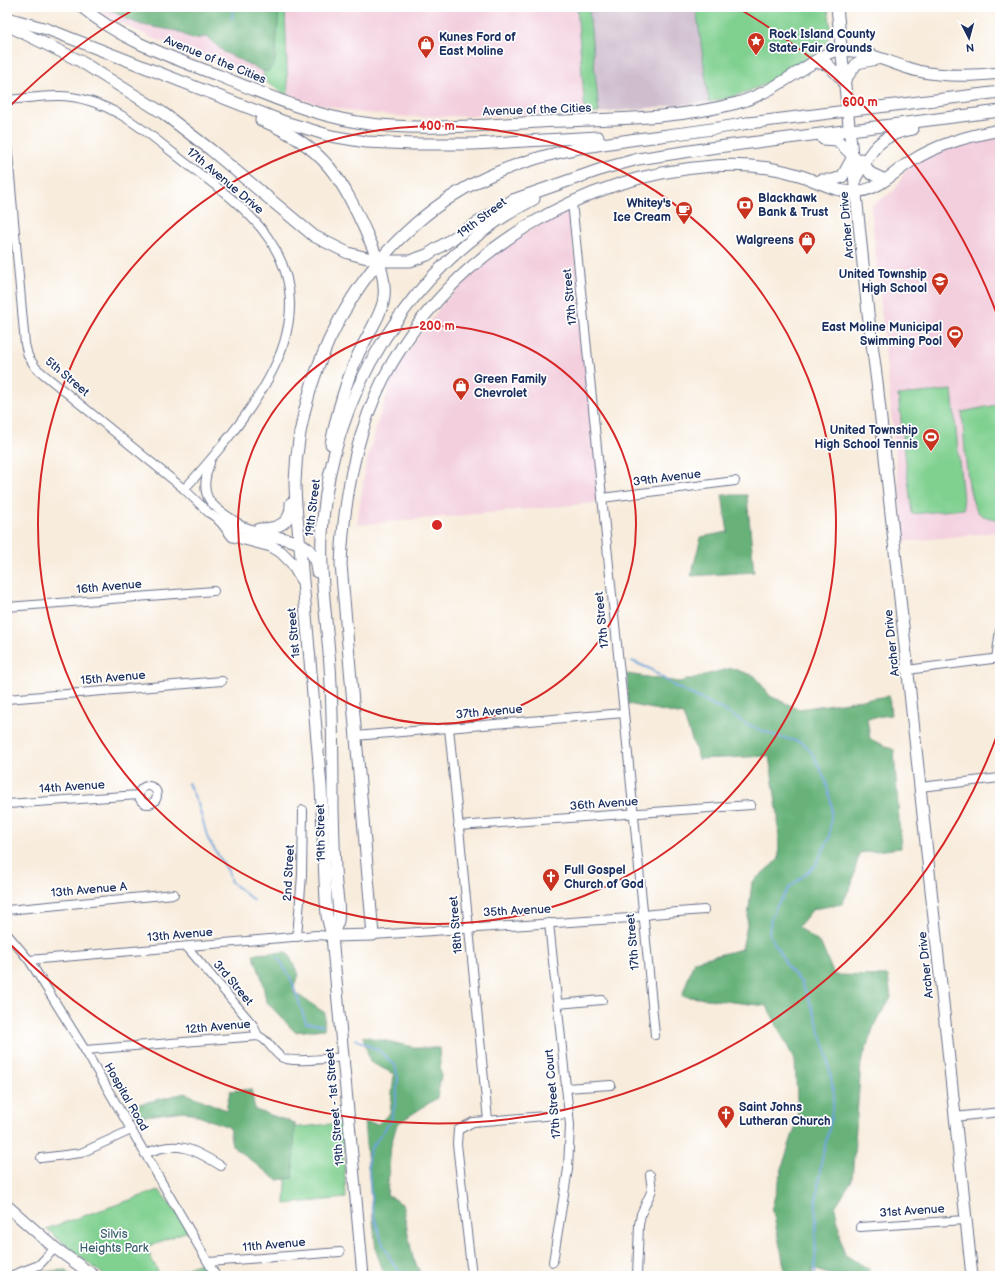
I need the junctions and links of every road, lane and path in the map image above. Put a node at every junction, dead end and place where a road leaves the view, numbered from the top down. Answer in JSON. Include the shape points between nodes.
{"nodes":[{"id":1,"x":82,"y":7,"type":"edge"},
{"id":2,"x":838,"y":7,"type":"edge"},
{"id":3,"x":7,"y":18,"type":"edge"},
{"id":4,"x":7,"y":25,"type":"edge"},
{"id":5,"x":841,"y":50,"type":"junction"},
{"id":6,"x":877,"y":59,"type":"junction"},
{"id":7,"x":814,"y":62,"type":"junction"},
{"id":8,"x":1000,"y":73,"type":"edge"},
{"id":9,"x":844,"y":81,"type":"junction"},
{"id":10,"x":181,"y":82,"type":"junction"},
{"id":11,"x":1000,"y":92,"type":"edge"},
{"id":12,"x":986,"y":93,"type":"dead end"},
{"id":13,"x":7,"y":100,"type":"edge"},
{"id":14,"x":871,"y":108,"type":"junction"},
{"id":15,"x":848,"y":111,"type":"junction"},
{"id":16,"x":1000,"y":111,"type":"edge"},
{"id":17,"x":1000,"y":116,"type":"edge"},
{"id":18,"x":747,"y":123,"type":"junction"},
{"id":19,"x":1000,"y":130,"type":"edge"},
{"id":20,"x":850,"y":131,"type":"junction"},
{"id":21,"x":7,"y":143,"type":"edge"},
{"id":22,"x":686,"y":151,"type":"junction"},
{"id":23,"x":852,"y":152,"type":"junction"},
{"id":24,"x":864,"y":163,"type":"junction"},
{"id":25,"x":811,"y":179,"type":"junction"},
{"id":26,"x":855,"y":179,"type":"junction"},
{"id":27,"x":885,"y":180,"type":"junction"},
{"id":28,"x":568,"y":182,"type":"junction"},
{"id":29,"x":857,"y":192,"type":"junction"},
{"id":30,"x":572,"y":202,"type":"junction"},
{"id":31,"x":379,"y":262,"type":"junction"},
{"id":32,"x":317,"y":367,"type":"junction"},
{"id":33,"x":211,"y":459,"type":"junction"},
{"id":34,"x":735,"y":480,"type":"dead end"},
{"id":35,"x":184,"y":490,"type":"junction"},
{"id":36,"x":326,"y":496,"type":"junction"},
{"id":37,"x":602,"y":498,"type":"junction"},
{"id":38,"x":323,"y":521,"type":"junction"},
{"id":39,"x":221,"y":522,"type":"junction"},
{"id":40,"x":245,"y":528,"type":"junction"},
{"id":41,"x":300,"y":543,"type":"junction"},
{"id":42,"x":303,"y":585,"type":"junction"},
{"id":43,"x":214,"y":591,"type":"dead end"},
{"id":44,"x":7,"y":607,"type":"edge"},
{"id":45,"x":1000,"y":630,"type":"edge"},
{"id":46,"x":998,"y":658,"type":"edge"},
{"id":47,"x":907,"y":670,"type":"junction"},
{"id":48,"x":330,"y":677,"type":"junction"},
{"id":49,"x":222,"y":681,"type":"dead end"},
{"id":50,"x":7,"y":699,"type":"edge"},
{"id":51,"x":624,"y":713,"type":"junction"},
{"id":52,"x":449,"y":728,"type":"junction"},
{"id":53,"x":355,"y":736,"type":"junction"},
{"id":54,"x":1000,"y":778,"type":"edge"},
{"id":55,"x":920,"y":787,"type":"junction"},
{"id":56,"x":139,"y":795,"type":"dead end"},
{"id":57,"x":7,"y":804,"type":"edge"},
{"id":58,"x":751,"y":805,"type":"dead end"},
{"id":59,"x":303,"y":810,"type":"dead end"},
{"id":60,"x":634,"y":814,"type":"junction"},
{"id":61,"x":458,"y":826,"type":"junction"},
{"id":62,"x":174,"y":894,"type":"dead end"},
{"id":63,"x":7,"y":910,"type":"edge"},
{"id":64,"x":704,"y":910,"type":"dead end"},
{"id":65,"x":643,"y":916,"type":"junction"},
{"id":66,"x":550,"y":923,"type":"junction"},
{"id":67,"x":468,"y":927,"type":"junction"},
{"id":68,"x":7,"y":934,"type":"edge"},
{"id":69,"x":373,"y":935,"type":"junction"},
{"id":70,"x":332,"y":936,"type":"junction"},
{"id":71,"x":297,"y":937,"type":"junction"},
{"id":72,"x":187,"y":947,"type":"junction"},
{"id":73,"x":29,"y":960,"type":"junction"},
{"id":74,"x":602,"y":1000,"type":"dead end"},
{"id":75,"x":558,"y":1004,"type":"junction"},
{"id":76,"x":654,"y":1035,"type":"dead end"},
{"id":77,"x":258,"y":1036,"type":"junction"},
{"id":78,"x":85,"y":1050,"type":"junction"},
{"id":79,"x":344,"y":1057,"type":"junction"},
{"id":80,"x":611,"y":1085,"type":"dead end"},
{"id":81,"x":566,"y":1088,"type":"junction"},
{"id":82,"x":1000,"y":1112,"type":"edge"},
{"id":83,"x":569,"y":1114,"type":"junction"},
{"id":84,"x":955,"y":1117,"type":"junction"},
{"id":85,"x":488,"y":1120,"type":"junction"},
{"id":86,"x":131,"y":1130,"type":"junction"},
{"id":87,"x":145,"y":1154,"type":"junction"},
{"id":88,"x":41,"y":1158,"type":"dead end"},
{"id":89,"x":221,"y":1166,"type":"dead end"},
{"id":90,"x":650,"y":1175,"type":"dead end"},
{"id":91,"x":7,"y":1206,"type":"edge"},
{"id":92,"x":965,"y":1220,"type":"junction"},
{"id":93,"x":860,"y":1227,"type":"dead end"},
{"id":94,"x":56,"y":1248,"type":"junction"},
{"id":95,"x":340,"y":1252,"type":"dead end"},
{"id":96,"x":209,"y":1262,"type":"junction"},
{"id":97,"x":553,"y":1262,"type":"dead end"},
{"id":98,"x":10,"y":1276,"type":"edge"},
{"id":99,"x":94,"y":1276,"type":"edge"},
{"id":100,"x":216,"y":1276,"type":"edge"},
{"id":101,"x":363,"y":1276,"type":"edge"},
{"id":102,"x":472,"y":1276,"type":"edge"},
{"id":103,"x":637,"y":1276,"type":"edge"},
{"id":104,"x":972,"y":1276,"type":"edge"}],
"edges":[{"from":1,"to":7,"type":"main road","name":"Avenue of the Cities","via":[[113,30],[149,48],[310,111],[370,124],[459,125],[590,120],[702,110],[758,95]]},
{"from":2,"to":5,"type":"main road","name":"Archer Drive"},
{"from":3,"to":10,"type":"main road","via":[[47,29]]},
{"from":4,"to":31,"type":"main road","via":[[80,61],[162,112],[314,236],[348,253]]},
{"from":5,"to":6,"type":"main road","name":"Avenue of the Cities","via":[[860,52]]},
{"from":5,"to":7,"type":"main road","name":"Avenue of the Cities","via":[[832,51]]},
{"from":5,"to":9,"type":"main road","name":"Archer Drive"},
{"from":6,"to":8,"type":"main road","name":"Avenue of the Cities","via":[[926,72],[972,75]]},
{"from":6,"to":9,"type":"main road","via":[[858,63]]},
{"from":7,"to":9,"type":"main road","via":[[827,64]]},
{"from":9,"to":15,"type":"main road","name":"Archer Drive"},
{"from":10,"to":18,"type":"main road","via":[[304,129],[343,138],[388,143],[474,144],[586,138]]},
{"from":10,"to":31,"type":"main road","via":[[280,129],[315,152],[334,172],[350,196]]},
{"from":11,"to":14,"type":"main road"},
{"from":12,"to":14,"type":"main road"},
{"from":13,"to":33,"type":"street","name":"17th Avenue Drive","via":[[62,96],[103,106],[152,136],[218,188],[255,221],[270,240],[283,266],[289,293],[290,318],[285,342],[272,375],[260,396]]},
{"from":14,"to":15,"type":"main road"},
{"from":15,"to":18,"type":"main road"},
{"from":15,"to":20,"type":"main road","name":"Archer Drive"},
{"from":16,"to":20,"type":"main road"},
{"from":17,"to":24,"type":"main road","via":[[970,123],[896,133],[879,143]]},
{"from":18,"to":31,"type":"main road","via":[[596,144],[526,161],[477,182],[455,195],[411,228]]},
{"from":19,"to":27,"type":"main road","via":[[943,144],[910,162]]},
{"from":20,"to":22,"type":"main road"},
{"from":20,"to":23,"type":"main road","name":"Archer Drive"},
{"from":21,"to":35,"type":"street","name":"5th Street","via":[[28,356],[36,368]]},
{"from":22,"to":23,"type":"main road","via":[[746,148],[829,139],[840,141]]},
{"from":22,"to":28,"type":"main road","via":[[638,159]]},
{"from":23,"to":24,"type":"main road"},
{"from":23,"to":25,"type":"main road","via":[[846,173],[838,179]]},
{"from":23,"to":26,"type":"main road","name":"Archer Drive"},
{"from":24,"to":26,"type":"main road"},
{"from":24,"to":27,"type":"main road","via":[[870,173]]},
{"from":25,"to":29,"type":"main road","via":[[843,191]]},
{"from":25,"to":30,"type":"main road","via":[[767,167],[711,166],[642,178]]},
{"from":26,"to":29,"type":"main road","name":"Archer Drive"},
{"from":27,"to":29,"type":"main road","via":[[869,190]]},
{"from":28,"to":31,"type":"main road","via":[[514,200],[427,255],[410,261]]},
{"from":28,"to":36,"type":"main road","name":"19th Street","via":[[525,203],[484,230],[443,267],[403,312],[386,336],[357,389],[336,449]]},
{"from":29,"to":47,"type":"main road","name":"Archer Drive"},
{"from":30,"to":37,"type":"street","name":"17th Street"},
{"from":30,"to":53,"type":"main road","via":[[508,238],[462,275],[421,320],[391,364],[373,402],[354,460],[342,522],[341,564]]},
{"from":31,"to":32,"type":"main road","name":"1st Street","via":[[349,302],[331,333]]},
{"from":31,"to":36,"type":"main road","via":[[384,287],[383,302],[340,401],[330,445]]},
{"from":32,"to":40,"type":"main road","via":[[308,382],[297,422],[292,455],[290,516],[279,527]]},
{"from":32,"to":41,"type":"main road","name":"1st Street","via":[[299,437],[295,485]]},
{"from":33,"to":35,"type":"street","name":"17th Avenue Drive"},
{"from":33,"to":40,"type":"street","via":[[205,482],[209,500]]},
{"from":34,"to":37,"type":"street","name":"39th Avenue"},
{"from":35,"to":39,"type":"street"},
{"from":36,"to":38,"type":"main road","name":"19th Street"},
{"from":37,"to":51,"type":"street","name":"17th Street"},
{"from":38,"to":41,"type":"main road","via":[[314,537]]},
{"from":38,"to":48,"type":"main road","name":"19th Street","via":[[322,569]]},
{"from":39,"to":40,"type":"main road"},
{"from":39,"to":41,"type":"main road","via":[[244,535],[290,545]]},
{"from":39,"to":42,"type":"main road","via":[[233,536],[271,546],[281,552],[292,563]]},
{"from":40,"to":41,"type":"main road"},
{"from":41,"to":42,"type":"main road","name":"1st Street"},
{"from":41,"to":48,"type":"main road","via":[[316,560],[320,617]]},
{"from":42,"to":70,"type":"main road","name":"1st Street","via":[[320,783],[327,916]]},
{"from":43,"to":44,"type":"street","name":"16th Avenue"},
{"from":45,"to":46,"type":"street"},
{"from":46,"to":47,"type":"street"},
{"from":47,"to":55,"type":"main road","name":"Archer Drive"},
{"from":48,"to":70,"type":"main road","name":"19th Street","via":[[338,920]]},
{"from":49,"to":50,"type":"street","name":"15th Avenue"},
{"from":51,"to":52,"type":"street","name":"37th Avenue"},
{"from":51,"to":60,"type":"street","name":"17th Street"},
{"from":52,"to":53,"type":"street","name":"37th Avenue"},
{"from":52,"to":61,"type":"street","name":"18th Street"},
{"from":53,"to":69,"type":"main road"},
{"from":54,"to":55,"type":"street"},
{"from":55,"to":84,"type":"main road","name":"Archer Drive"},
{"from":56,"to":57,"type":"street","name":"14th Avenue"},
{"from":58,"to":60,"type":"street","name":"36th Avenue"},
{"from":59,"to":71,"type":"street","name":"2nd Street","via":[[302,875]]},
{"from":60,"to":61,"type":"street","name":"36th Avenue"},
{"from":60,"to":65,"type":"street","name":"17th Street"},
{"from":61,"to":67,"type":"street","name":"18th Street"},
{"from":62,"to":63,"type":"street","name":"13th Avenue A"},
{"from":64,"to":65,"type":"street","name":"35th Avenue"},
{"from":65,"to":66,"type":"street","name":"35th Avenue"},
{"from":65,"to":76,"type":"street","name":"17th Street"},
{"from":66,"to":67,"type":"street","name":"35th Avenue"},
{"from":66,"to":75,"type":"street","name":"17th Street Court"},
{"from":67,"to":69,"type":"street","name":"35th Avenue"},
{"from":67,"to":85,"type":"street","name":"18th Street"},
{"from":68,"to":73,"type":"street","name":"Hospital Road"},
{"from":69,"to":70,"type":"main road","name":"35th Avenue"},
{"from":70,"to":71,"type":"street","name":"13th Avenue"},
{"from":70,"to":79,"type":"main road","name":"19th Street - 1st Street"},
{"from":71,"to":72,"type":"street","name":"13th Avenue"},
{"from":72,"to":73,"type":"street","name":"13th Avenue"},
{"from":72,"to":77,"type":"street","name":"3rd Street","via":[[253,1025]]},
{"from":73,"to":78,"type":"street","name":"Hospital Road"},
{"from":74,"to":75,"type":"street"},
{"from":75,"to":81,"type":"street","name":"17th Street Court"},
{"from":77,"to":78,"type":"street","name":"12th Avenue"},
{"from":77,"to":79,"type":"street","name":"12th Avenue","via":[[283,1058],[294,1060]]},
{"from":78,"to":86,"type":"street","name":"Hospital Road"},
{"from":79,"to":101,"type":"main road","name":"19th Street - 1st Street"},
{"from":80,"to":81,"type":"street"},
{"from":81,"to":83,"type":"street","name":"17th Street Court"},
{"from":82,"to":84,"type":"street"},
{"from":83,"to":85,"type":"street"},
{"from":83,"to":97,"type":"street","name":"17th Street Court","via":[[568,1169]]},
{"from":84,"to":92,"type":"main road","name":"Archer Drive"},
{"from":85,"to":102,"type":"street","via":[[468,1123],[458,1130],[457,1144]]},
{"from":86,"to":87,"type":"street","name":"Hospital Road"},
{"from":86,"to":88,"type":"street","via":[[81,1153]]},
{"from":87,"to":89,"type":"street","via":[[164,1146],[180,1147],[197,1152]]},
{"from":87,"to":96,"type":"street","name":"Hospital Road"},
{"from":90,"to":103,"type":"street","via":[[652,1190],[639,1225]]},
{"from":91,"to":94,"type":"main road"},
{"from":92,"to":93,"type":"street","name":"31st Avenue"},
{"from":92,"to":104,"type":"main road","name":"Archer Drive"},
{"from":94,"to":98,"type":"street","via":[[39,1265]]},
{"from":94,"to":99,"type":"main road"},
{"from":95,"to":96,"type":"street","name":"11th Avenue"},
{"from":96,"to":100,"type":"street","name":"Hospital Road"}]}
